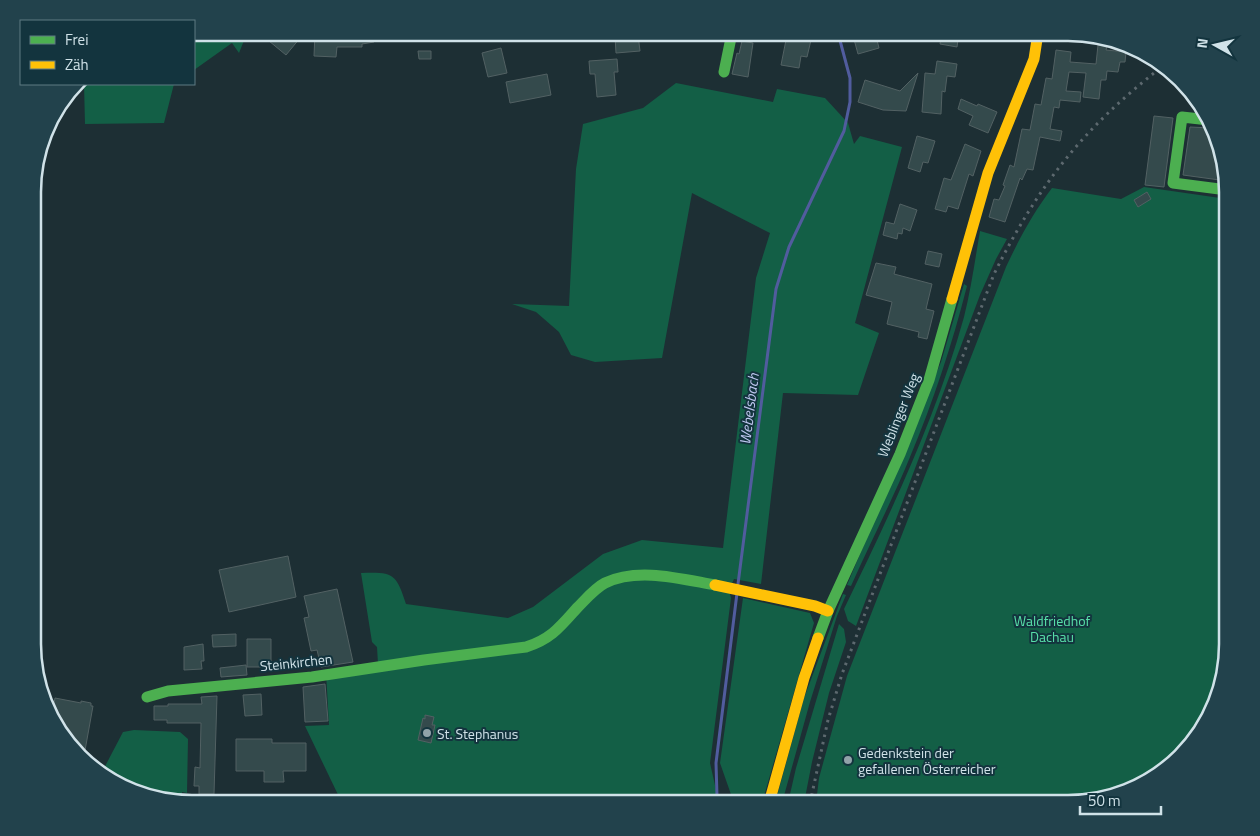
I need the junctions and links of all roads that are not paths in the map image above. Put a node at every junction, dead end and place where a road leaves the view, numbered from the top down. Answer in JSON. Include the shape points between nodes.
{"nodes":[{"id":1,"x":730,"y":41,"type":"edge"},
{"id":2,"x":1037,"y":41,"type":"edge"},
{"id":3,"x":724,"y":72,"type":"dead end"},
{"id":4,"x":1200,"y":119,"type":"edge"},
{"id":5,"x":1218,"y":189,"type":"edge"},
{"id":6,"x":828,"y":611,"type":"junction"},
{"id":7,"x":147,"y":697,"type":"dead end"},
{"id":8,"x":771,"y":794,"type":"edge"}],
"edges":[{"from":1,"to":3,"type":"street"},
{"from":2,"to":6,"type":"street","name":"Weblinger Weg","via":[[1034,60],[988,173],[928,380],[900,454]]},
{"from":4,"to":5,"type":"street","via":[[1182,117],[1173,182]]},
{"from":6,"to":7,"type":"street","name":"Steinkirchen","via":[[745,590],[628,575],[604,583],[554,633],[526,647],[312,677],[168,691]]},
{"from":6,"to":8,"type":"street","name":"Weblinger Weg","via":[[804,678]]}]}
